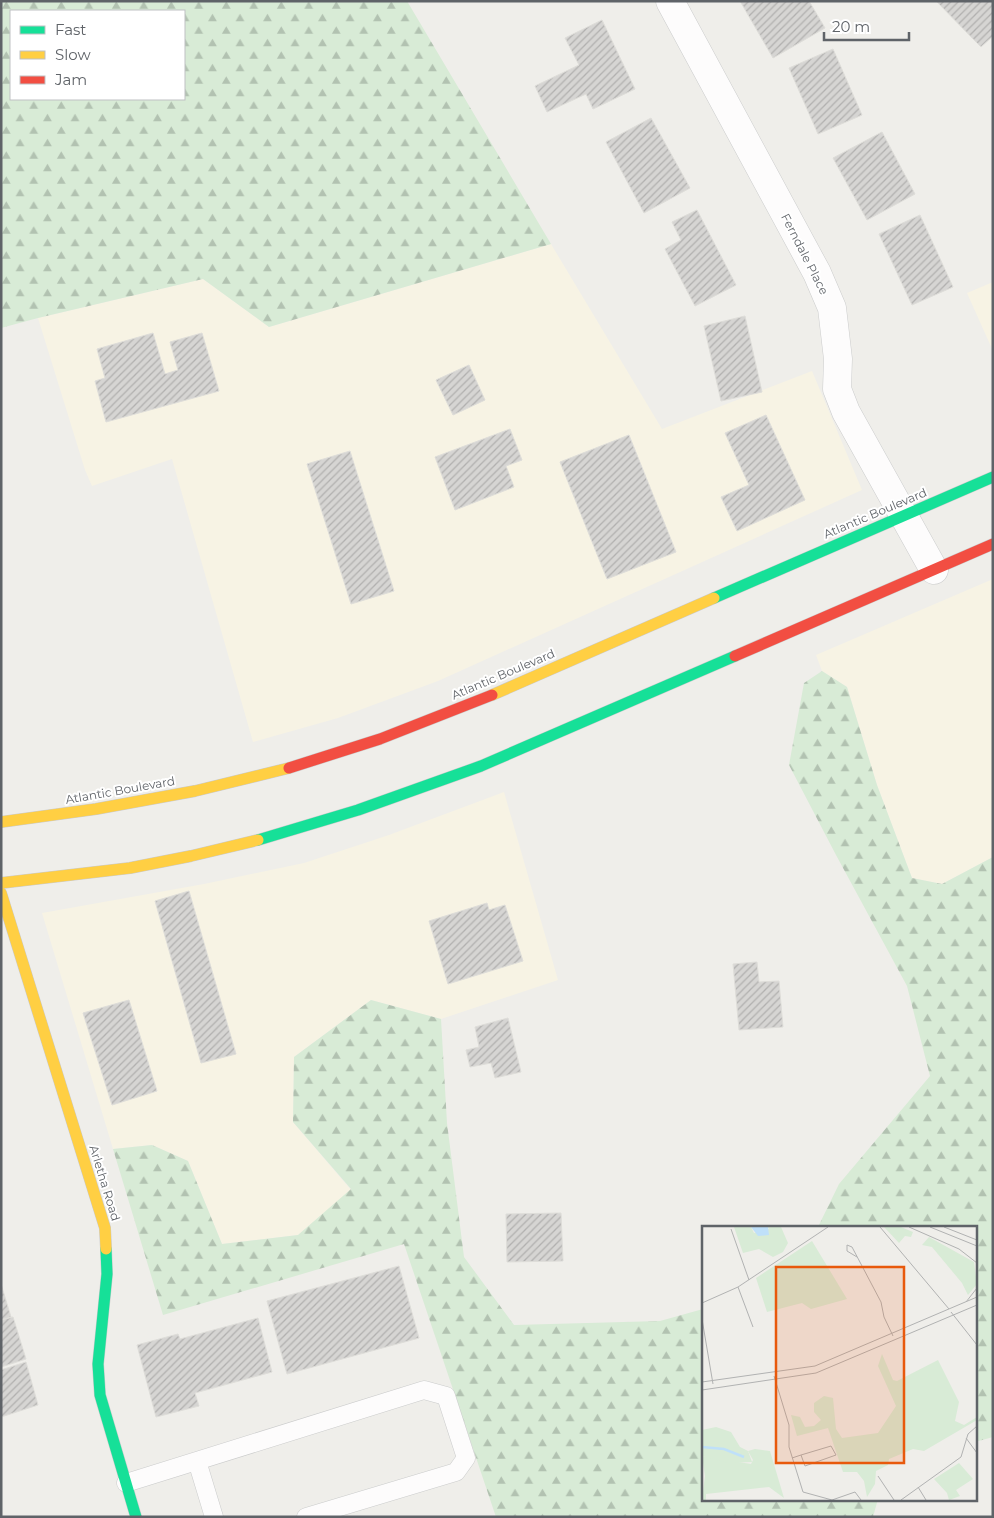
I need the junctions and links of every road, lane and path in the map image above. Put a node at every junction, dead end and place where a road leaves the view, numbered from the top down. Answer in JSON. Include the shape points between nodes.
{"nodes":[{"id":1,"x":670,"y":1,"type":"edge"},
{"id":2,"x":993,"y":477,"type":"edge"},
{"id":3,"x":903,"y":515,"type":"junction"},
{"id":4,"x":993,"y":544,"type":"edge"},
{"id":5,"x":934,"y":570,"type":"junction"},
{"id":6,"x":1,"y":822,"type":"edge"},
{"id":7,"x":1,"y":883,"type":"edge"},
{"id":8,"x":1,"y":893,"type":"edge"},
{"id":9,"x":197,"y":1460,"type":"junction"},
{"id":10,"x":126,"y":1483,"type":"junction"},
{"id":11,"x":136,"y":1517,"type":"edge"},
{"id":12,"x":214,"y":1517,"type":"edge"},
{"id":13,"x":306,"y":1517,"type":"edge"}],
"edges":[{"from":1,"to":3,"type":"street","name":"Ferndale Place","via":[[817,273],[832,308],[838,359],[837,389],[846,412]]},
{"from":2,"to":3,"type":"main road","name":"Atlantic Boulevard"},
{"from":3,"to":5,"type":"street","name":"Ferndale Place"},
{"from":3,"to":6,"type":"main road","name":"Atlantic Boulevard","via":[[488,696],[371,742],[302,765],[195,791]]},
{"from":4,"to":5,"type":"main road"},
{"from":5,"to":7,"type":"main road","via":[[481,766],[401,796],[314,824],[148,865]]},
{"from":8,"to":10,"type":"main road","name":"Arletha Road","via":[[105,1228],[107,1274],[98,1364],[100,1395]]},
{"from":9,"to":10,"type":"lane"},
{"from":9,"to":12,"type":"lane"},
{"from":9,"to":13,"type":"lane","via":[[424,1390],[446,1396],[466,1458],[456,1472]]},
{"from":10,"to":11,"type":"main road","name":"Arletha Road"}]}
